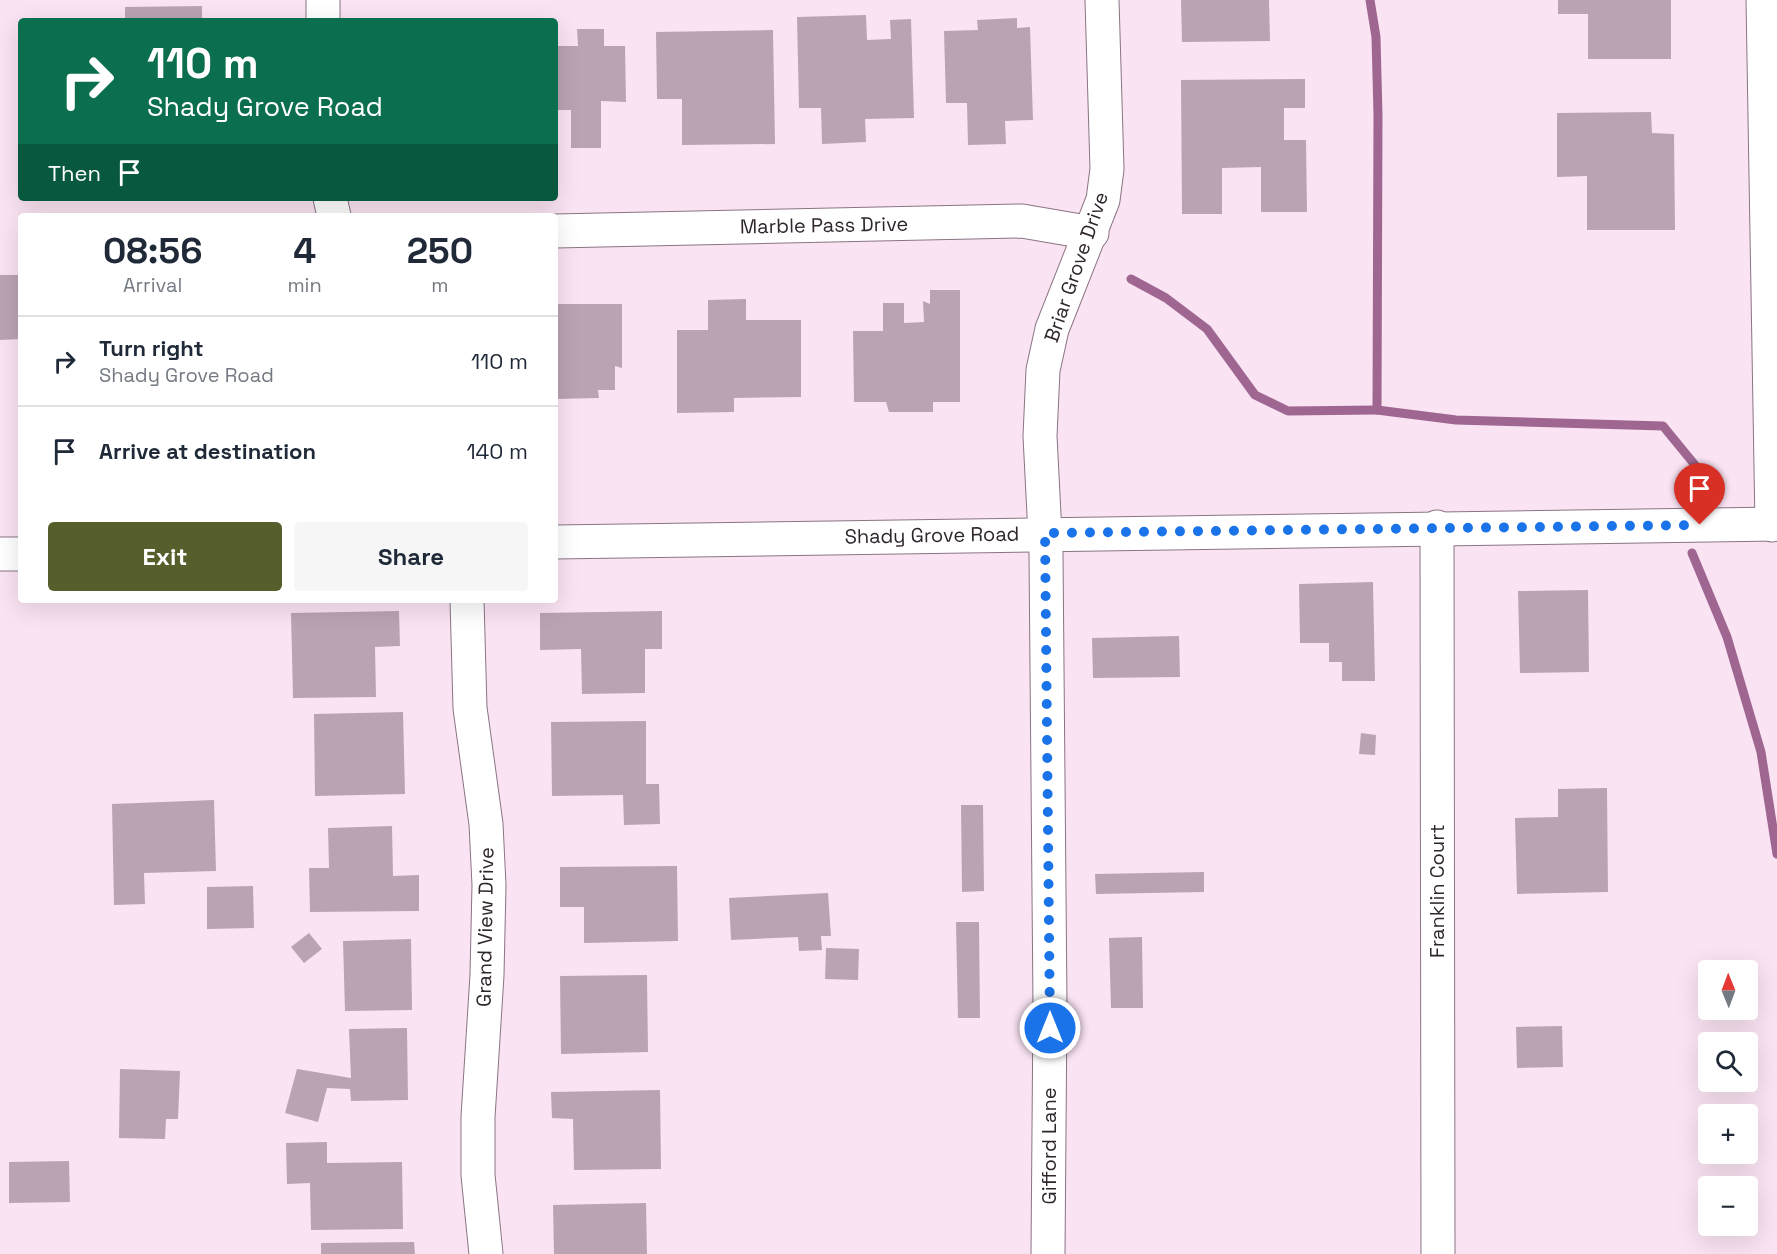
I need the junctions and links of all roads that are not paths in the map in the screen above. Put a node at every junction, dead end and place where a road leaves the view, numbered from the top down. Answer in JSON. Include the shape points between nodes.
{"nodes":[{"id":1,"x":323,"y":0,"type":"edge"},
{"id":2,"x":1102,"y":0,"type":"edge"},
{"id":3,"x":1763,"y":0,"type":"edge"},
{"id":4,"x":323,"y":18,"type":"edge"},
{"id":5,"x":558,"y":231,"type":"edge"},
{"id":6,"x":1092,"y":233,"type":"junction"},
{"id":7,"x":1774,"y":525,"type":"edge"},
{"id":8,"x":1437,"y":527,"type":"junction"},
{"id":9,"x":1045,"y":533,"type":"junction"},
{"id":10,"x":558,"y":542,"type":"edge"},
{"id":11,"x":0,"y":554,"type":"edge"},
{"id":12,"x":18,"y":554,"type":"edge"},
{"id":13,"x":467,"y":603,"type":"edge"},
{"id":14,"x":486,"y":1254,"type":"edge"},
{"id":15,"x":1048,"y":1254,"type":"edge"},
{"id":16,"x":1437,"y":1254,"type":"edge"}],
"edges":[{"from":1,"to":4,"type":"street"},
{"from":2,"to":6,"type":"street","name":"Briar Grove Drive","via":[[1107,168],[1103,200]]},
{"from":3,"to":7,"type":"street"},
{"from":5,"to":6,"type":"street","name":"Marble Pass Drive","via":[[1022,221]]},
{"from":6,"to":9,"type":"street","name":"Briar Grove Drive","via":[[1052,329],[1043,370],[1040,436]]},
{"from":7,"to":8,"type":"street","name":"Shady Grove Road"},
{"from":8,"to":9,"type":"street","name":"Shady Grove Road"},
{"from":8,"to":16,"type":"street","name":"Franklin Court"},
{"from":9,"to":10,"type":"street","name":"Shady Grove Road"},
{"from":9,"to":15,"type":"street","name":"Gifford Lane","via":[[1050,994]]},
{"from":11,"to":12,"type":"street"},
{"from":13,"to":14,"type":"street","name":"Grand View Drive","via":[[470,708],[486,824],[489,885],[478,1117],[478,1175]]}]}
